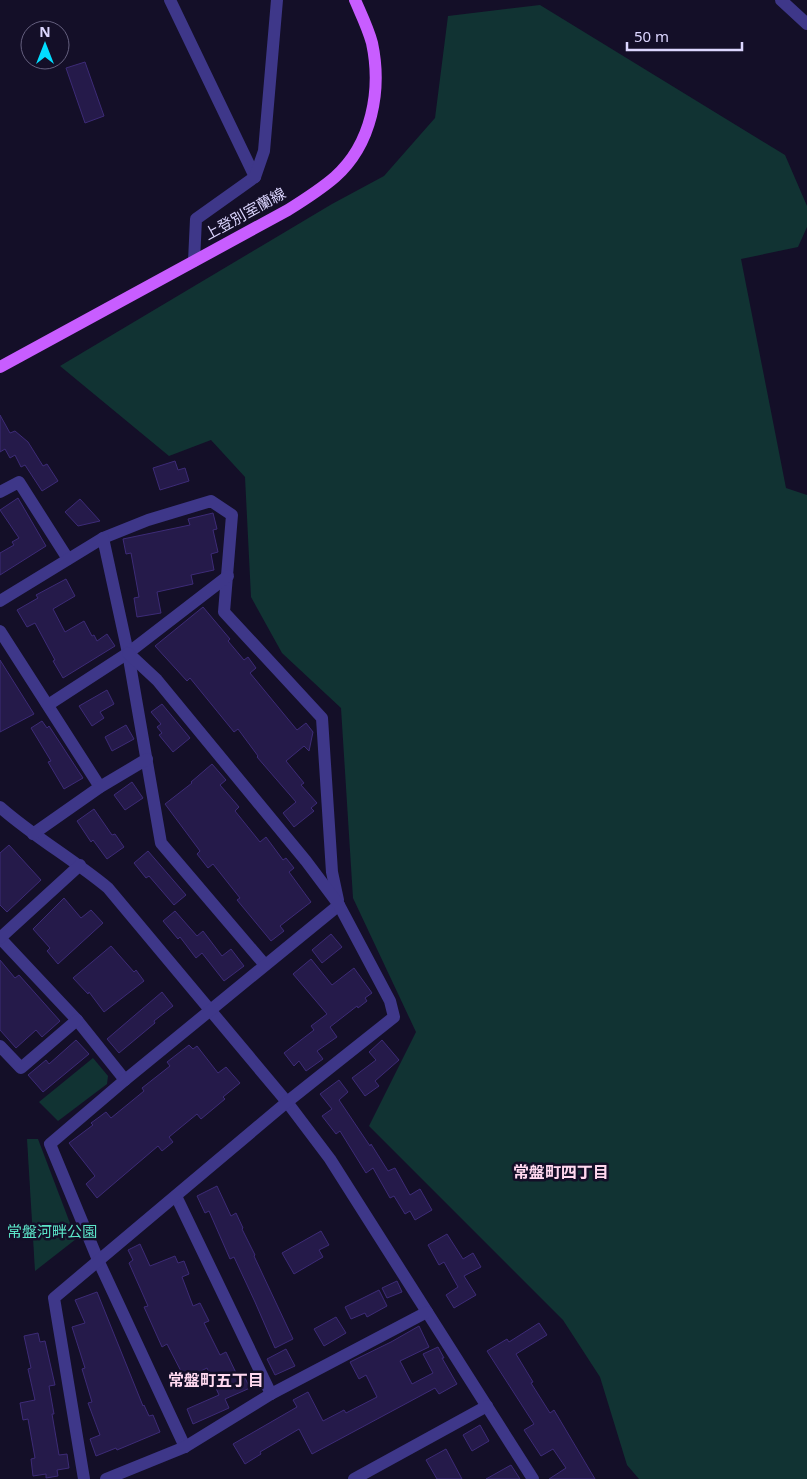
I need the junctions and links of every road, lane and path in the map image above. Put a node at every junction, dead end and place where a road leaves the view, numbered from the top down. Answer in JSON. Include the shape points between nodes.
{"nodes":[{"id":1,"x":170,"y":0,"type":"edge"},
{"id":2,"x":277,"y":0,"type":"edge"},
{"id":3,"x":355,"y":0,"type":"edge"},
{"id":4,"x":781,"y":0,"type":"edge"},
{"id":5,"x":807,"y":24,"type":"edge"},
{"id":6,"x":255,"y":177,"type":"junction"},
{"id":7,"x":194,"y":261,"type":"junction"},
{"id":8,"x":0,"y":367,"type":"edge"},
{"id":9,"x":0,"y":492,"type":"edge"},
{"id":10,"x":103,"y":538,"type":"junction"},
{"id":11,"x":68,"y":559,"type":"junction"},
{"id":12,"x":228,"y":576,"type":"junction"},
{"id":13,"x":0,"y":601,"type":"edge"},
{"id":14,"x":0,"y":631,"type":"edge"},
{"id":15,"x":128,"y":653,"type":"junction"},
{"id":16,"x":48,"y":705,"type":"junction"},
{"id":17,"x":147,"y":759,"type":"junction"},
{"id":18,"x":100,"y":787,"type":"junction"},
{"id":19,"x":0,"y":807,"type":"edge"},
{"id":20,"x":33,"y":834,"type":"junction"},
{"id":21,"x":80,"y":865,"type":"junction"},
{"id":22,"x":339,"y":905,"type":"junction"},
{"id":23,"x":0,"y":938,"type":"edge"},
{"id":24,"x":265,"y":965,"type":"junction"},
{"id":25,"x":211,"y":1009,"type":"junction"},
{"id":26,"x":77,"y":1020,"type":"junction"},
{"id":27,"x":0,"y":1046,"type":"edge"},
{"id":28,"x":125,"y":1080,"type":"junction"},
{"id":29,"x":287,"y":1102,"type":"junction"},
{"id":30,"x":176,"y":1196,"type":"junction"},
{"id":31,"x":98,"y":1260,"type":"junction"},
{"id":32,"x":427,"y":1312,"type":"junction"},
{"id":33,"x":271,"y":1394,"type":"junction"},
{"id":34,"x":487,"y":1406,"type":"junction"},
{"id":35,"x":185,"y":1448,"type":"junction"},
{"id":36,"x":84,"y":1479,"type":"edge"},
{"id":37,"x":106,"y":1479,"type":"edge"},
{"id":38,"x":354,"y":1479,"type":"edge"},
{"id":39,"x":533,"y":1479,"type":"edge"}],
"edges":[{"from":1,"to":6,"type":"street"},
{"from":2,"to":6,"type":"street","via":[[264,150]]},
{"from":3,"to":7,"type":"main road","name":"上登別室蘭線","via":[[371,41],[376,69],[375,98],[369,122],[353,156],[317,192]]},
{"from":4,"to":5,"type":"street"},
{"from":6,"to":7,"type":"street","via":[[196,219]]},
{"from":7,"to":8,"type":"main road","name":"上登別室蘭線"},
{"from":9,"to":11,"type":"street","via":[[19,482]]},
{"from":10,"to":11,"type":"street"},
{"from":10,"to":12,"type":"street","via":[[211,501],[232,515]]},
{"from":10,"to":15,"type":"street"},
{"from":11,"to":13,"type":"street"},
{"from":12,"to":15,"type":"street"},
{"from":12,"to":22,"type":"street","via":[[224,612],[322,718],[332,872]]},
{"from":14,"to":16,"type":"street"},
{"from":15,"to":16,"type":"street"},
{"from":15,"to":17,"type":"street"},
{"from":15,"to":22,"type":"street","via":[[157,680]]},
{"from":16,"to":18,"type":"street"},
{"from":17,"to":18,"type":"street"},
{"from":17,"to":24,"type":"street","via":[[161,843]]},
{"from":18,"to":20,"type":"street"},
{"from":19,"to":20,"type":"street"},
{"from":20,"to":21,"type":"street"},
{"from":21,"to":23,"type":"street"},
{"from":21,"to":25,"type":"street","via":[[108,888]]},
{"from":22,"to":24,"type":"street"},
{"from":22,"to":29,"type":"street","via":[[390,1001],[394,1017]]},
{"from":23,"to":26,"type":"street"},
{"from":24,"to":25,"type":"street"},
{"from":25,"to":28,"type":"street"},
{"from":25,"to":29,"type":"street"},
{"from":26,"to":27,"type":"street","via":[[21,1068]]},
{"from":26,"to":28,"type":"street"},
{"from":28,"to":31,"type":"street","via":[[50,1144]]},
{"from":29,"to":30,"type":"street"},
{"from":29,"to":32,"type":"street","via":[[330,1159]]},
{"from":30,"to":31,"type":"street"},
{"from":30,"to":33,"type":"street"},
{"from":31,"to":35,"type":"street"},
{"from":31,"to":36,"type":"street","via":[[54,1298]]},
{"from":32,"to":33,"type":"street"},
{"from":32,"to":34,"type":"street"},
{"from":33,"to":35,"type":"street"},
{"from":34,"to":38,"type":"street"},
{"from":34,"to":39,"type":"street"},
{"from":35,"to":37,"type":"street"}]}
